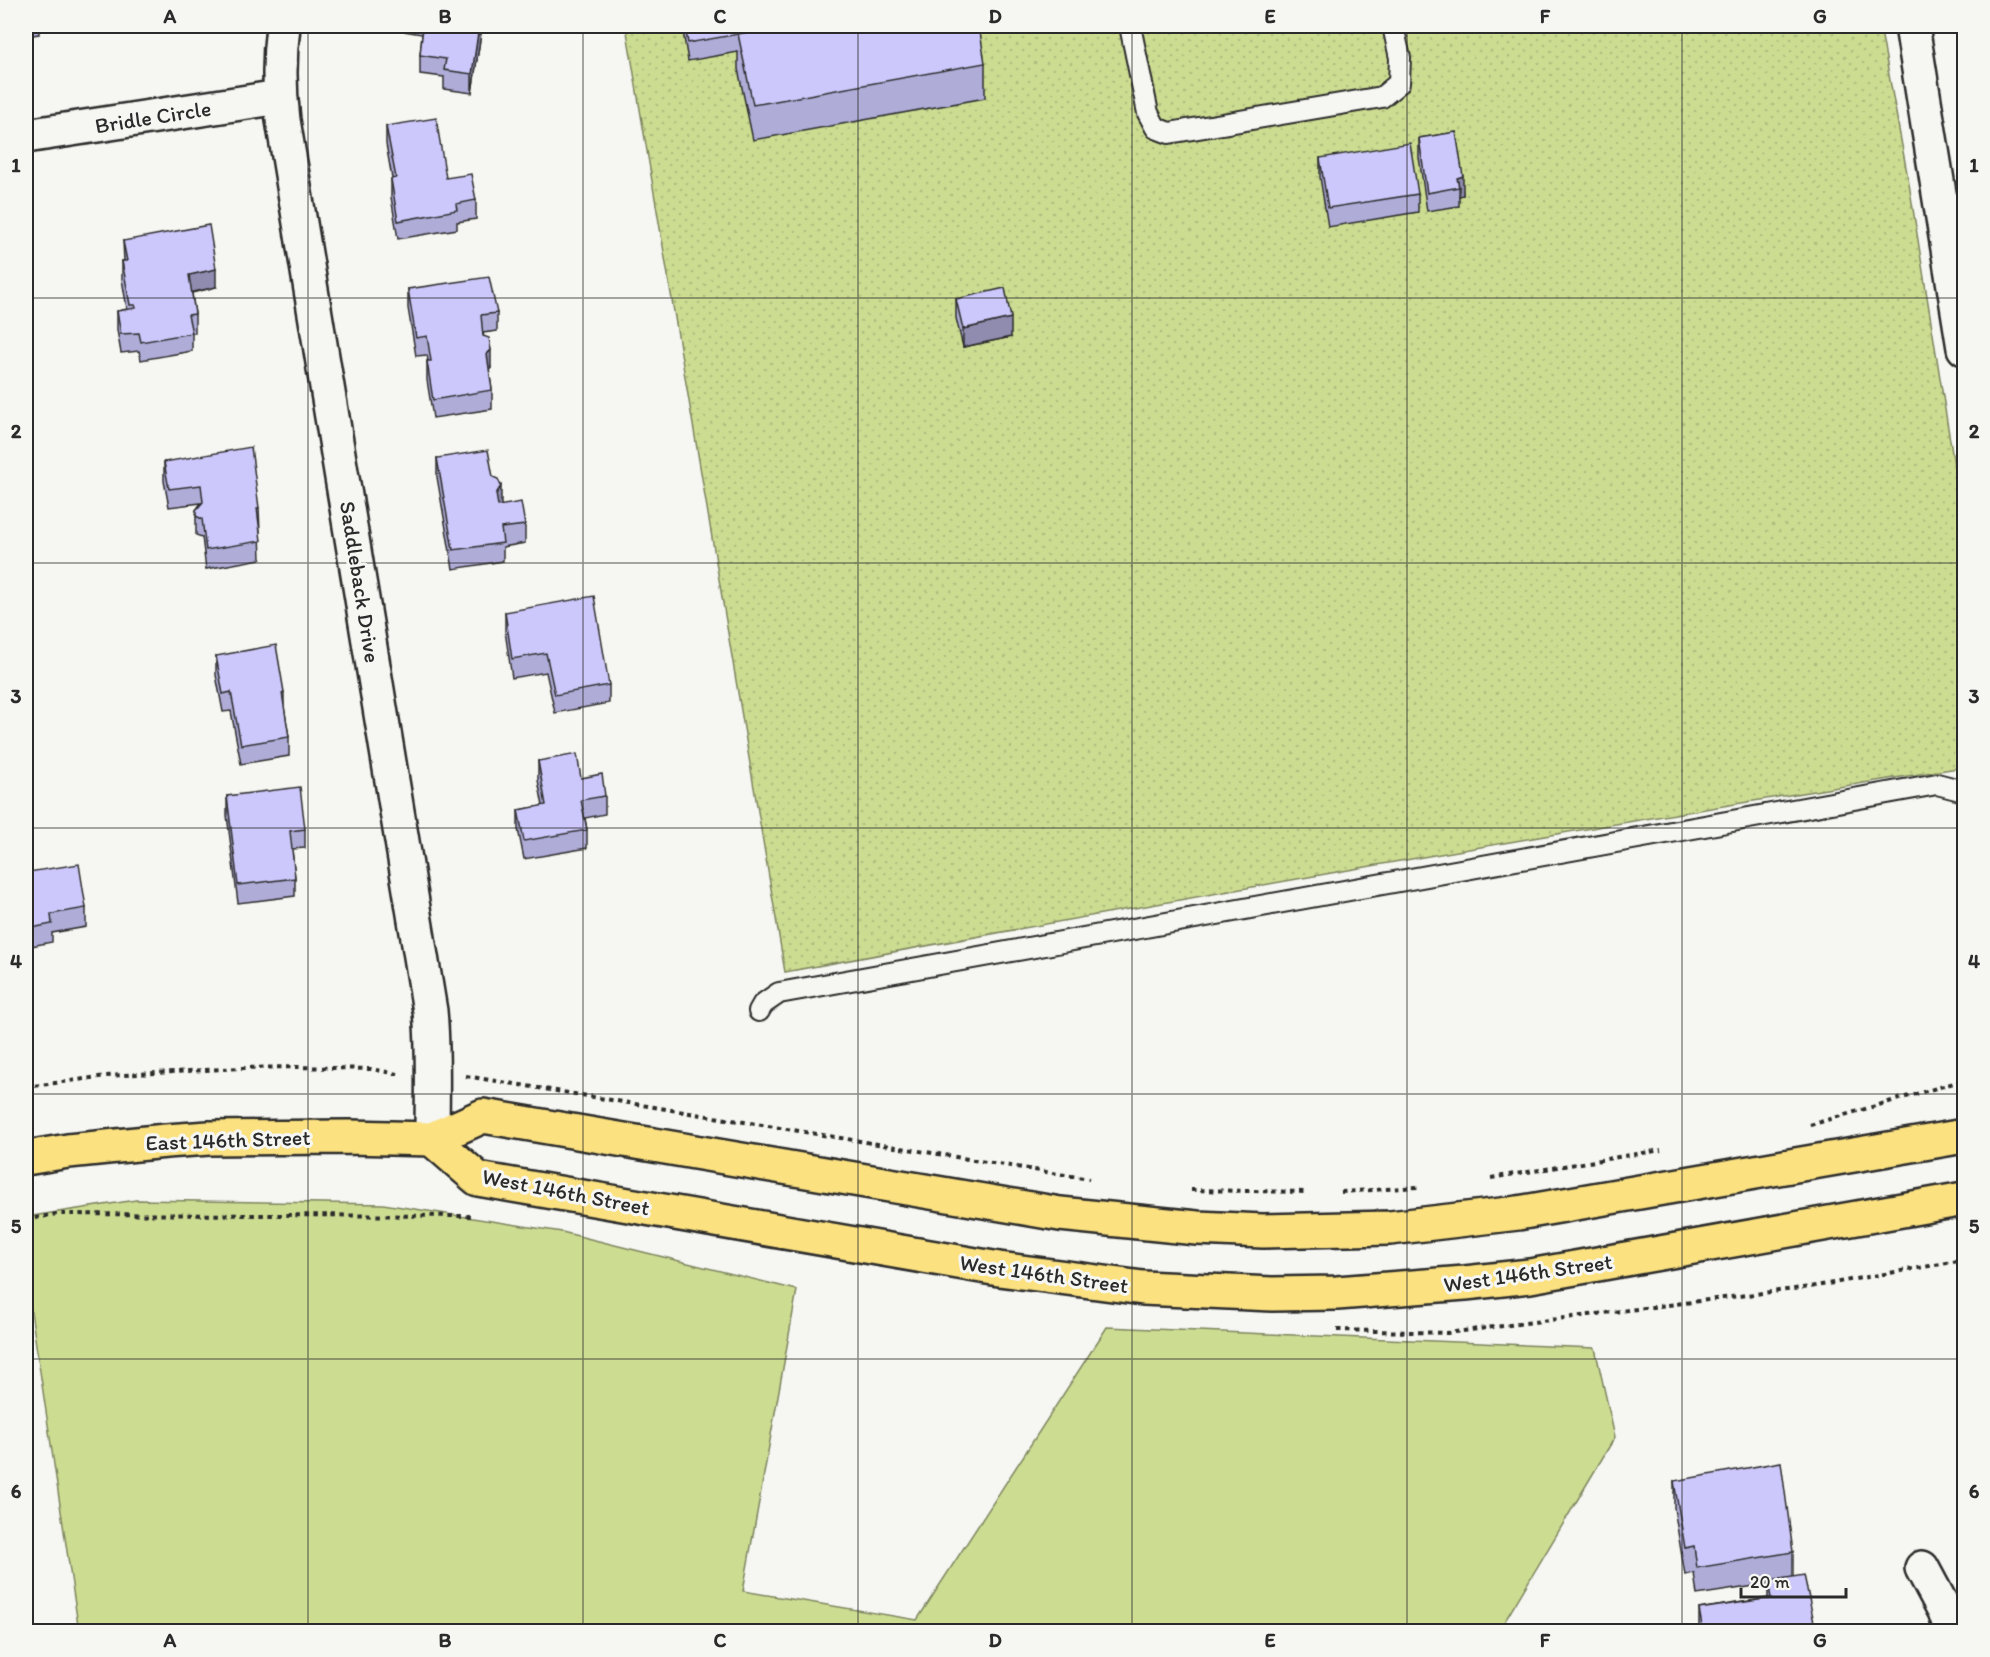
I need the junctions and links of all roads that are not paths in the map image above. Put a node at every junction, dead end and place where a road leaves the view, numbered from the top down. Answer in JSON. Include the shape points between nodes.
{"nodes":[{"id":1,"x":283,"y":26,"type":"edge"},
{"id":2,"x":1130,"y":26,"type":"edge"},
{"id":3,"x":1394,"y":26,"type":"edge"},
{"id":4,"x":1912,"y":26,"type":"edge"},
{"id":5,"x":280,"y":97,"type":"junction"},
{"id":6,"x":26,"y":136,"type":"edge"},
{"id":7,"x":1965,"y":348,"type":"edge"},
{"id":8,"x":1965,"y":791,"type":"edge"},
{"id":9,"x":759,"y":1011,"type":"dead end"},
{"id":10,"x":1965,"y":1136,"type":"edge"},
{"id":11,"x":432,"y":1139,"type":"junction"},
{"id":12,"x":26,"y":1158,"type":"edge"},
{"id":13,"x":1965,"y":1199,"type":"edge"},
{"id":14,"x":1922,"y":1568,"type":"dead end"},
{"id":15,"x":1952,"y":1632,"type":"edge"}],
"edges":[{"from":1,"to":5,"type":"street","name":"Saddleback Drive"},
{"from":2,"to":3,"type":"lane","via":[[1148,113],[1156,128],[1169,133],[1382,97],[1399,83],[1400,58]]},
{"from":4,"to":7,"type":"street"},
{"from":5,"to":6,"type":"street","name":"Bridle Circle"},
{"from":5,"to":11,"type":"street","name":"Saddleback Drive","via":[[430,1011]]},
{"from":8,"to":9,"type":"lane","via":[[1937,784],[825,984],[779,993]]},
{"from":10,"to":11,"type":"main road","via":[[1518,1213],[1390,1228],[1263,1231],[1060,1214],[483,1116]]},
{"from":11,"to":12,"type":"main road","name":"East 146th Street","via":[[166,1140]]},
{"from":11,"to":13,"type":"main road","name":"West 146th Street","via":[[478,1179],[999,1269],[1132,1287],[1208,1292],[1337,1293],[1508,1278]]},
{"from":14,"to":15,"type":"street"}]}
